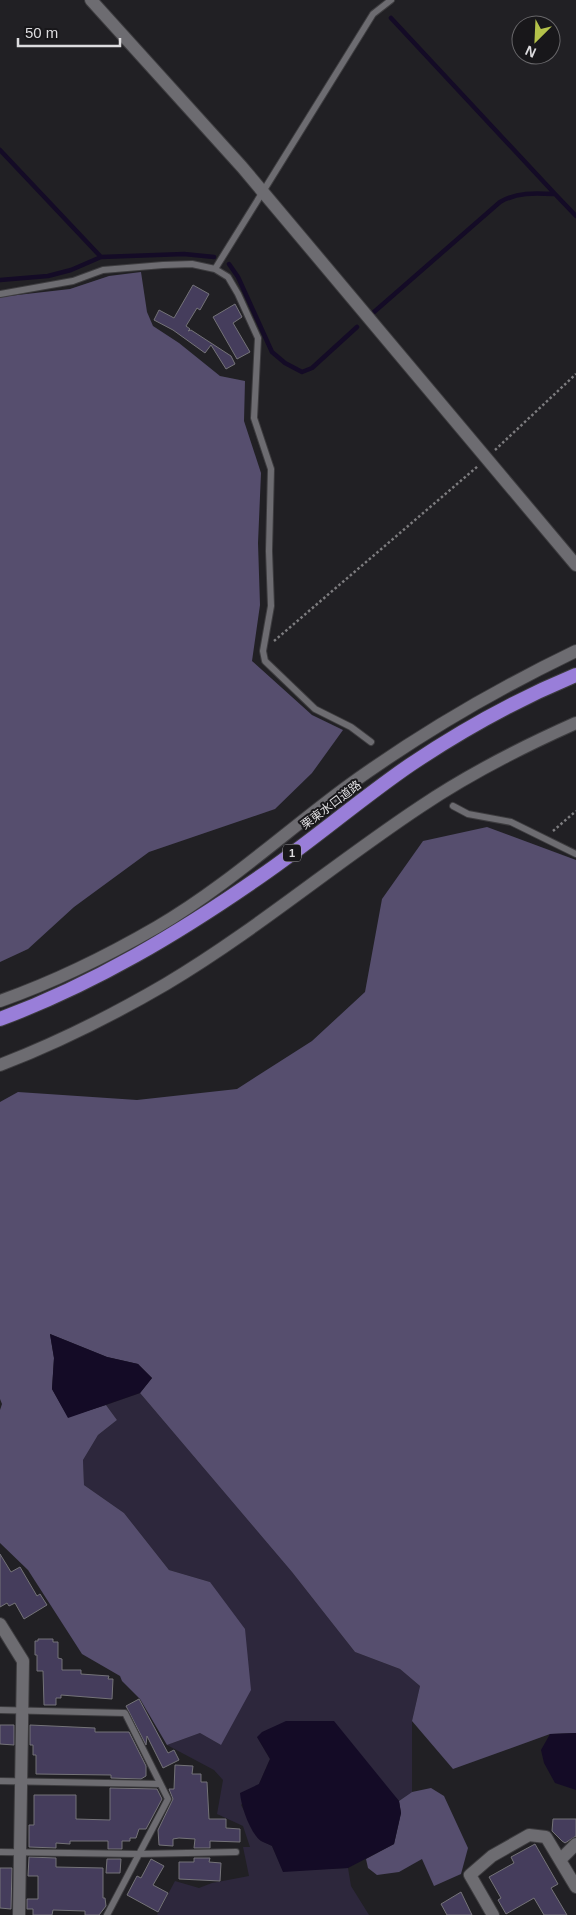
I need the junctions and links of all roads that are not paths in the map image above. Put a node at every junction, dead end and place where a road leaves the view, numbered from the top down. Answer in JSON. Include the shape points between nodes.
{"nodes":[{"id":1,"x":91,"y":0,"type":"edge"},
{"id":2,"x":376,"y":0,"type":"edge"},
{"id":3,"x":391,"y":0,"type":"edge"},
{"id":4,"x":381,"y":7,"type":"junction"},
{"id":5,"x":262,"y":192,"type":"junction"},
{"id":6,"x":216,"y":269,"type":"junction"},
{"id":7,"x":0,"y":294,"type":"edge"},
{"id":8,"x":576,"y":565,"type":"edge"},
{"id":9,"x":576,"y":652,"type":"edge"},
{"id":10,"x":576,"y":675,"type":"edge"},
{"id":11,"x":576,"y":723,"type":"edge"},
{"id":12,"x":371,"y":742,"type":"dead end"},
{"id":13,"x":453,"y":806,"type":"dead end"},
{"id":14,"x":576,"y":854,"type":"edge"},
{"id":15,"x":0,"y":1001,"type":"edge"},
{"id":16,"x":0,"y":1019,"type":"edge"},
{"id":17,"x":0,"y":1065,"type":"edge"},
{"id":18,"x":0,"y":1624,"type":"edge"},
{"id":19,"x":0,"y":1710,"type":"edge"},
{"id":20,"x":21,"y":1710,"type":"junction"},
{"id":21,"x":0,"y":1781,"type":"edge"},
{"id":22,"x":20,"y":1781,"type":"junction"},
{"id":23,"x":160,"y":1784,"type":"junction"},
{"id":24,"x":576,"y":1844,"type":"edge"},
{"id":25,"x":0,"y":1852,"type":"edge"},
{"id":26,"x":19,"y":1852,"type":"junction"},
{"id":27,"x":236,"y":1852,"type":"dead end"},
{"id":28,"x":138,"y":1854,"type":"junction"},
{"id":29,"x":560,"y":1860,"type":"junction"},
{"id":30,"x":576,"y":1888,"type":"edge"},
{"id":31,"x":19,"y":1915,"type":"edge"},
{"id":32,"x":107,"y":1915,"type":"edge"},
{"id":33,"x":493,"y":1915,"type":"edge"}],
"edges":[{"from":1,"to":5,"type":"street"},
{"from":2,"to":4,"type":"lane"},
{"from":3,"to":4,"type":"lane"},
{"from":4,"to":5,"type":"lane","via":[[373,14]]},
{"from":5,"to":6,"type":"lane"},
{"from":5,"to":8,"type":"street"},
{"from":6,"to":7,"type":"lane","via":[[192,264],[103,270],[73,281]]},
{"from":6,"to":12,"type":"lane","via":[[228,277],[258,338],[254,418],[271,469],[271,606],[263,651],[265,662],[315,709],[351,727]]},
{"from":9,"to":15,"type":"street","via":[[515,680],[419,738],[158,927],[47,984]]},
{"from":10,"to":16,"type":"highway","name":"栗東水口道路","number":"1","via":[[501,710],[410,765],[262,875],[178,932],[114,969]]},
{"from":11,"to":17,"type":"street","via":[[524,746],[420,807],[312,886],[168,983],[112,1015]]},
{"from":13,"to":14,"type":"lane","via":[[468,814],[510,822]]},
{"from":18,"to":20,"type":"street","via":[[22,1661]]},
{"from":19,"to":20,"type":"lane"},
{"from":20,"to":22,"type":"street"},
{"from":20,"to":23,"type":"lane","via":[[125,1713]]},
{"from":21,"to":22,"type":"lane"},
{"from":22,"to":23,"type":"lane"},
{"from":22,"to":26,"type":"street"},
{"from":23,"to":28,"type":"lane","via":[[168,1799]]},
{"from":24,"to":29,"type":"street"},
{"from":25,"to":26,"type":"lane"},
{"from":26,"to":28,"type":"lane"},
{"from":26,"to":31,"type":"street"},
{"from":27,"to":28,"type":"lane"},
{"from":28,"to":32,"type":"lane"},
{"from":29,"to":30,"type":"street"},
{"from":29,"to":33,"type":"street","via":[[546,1837],[529,1835],[492,1856],[470,1875]]}]}
